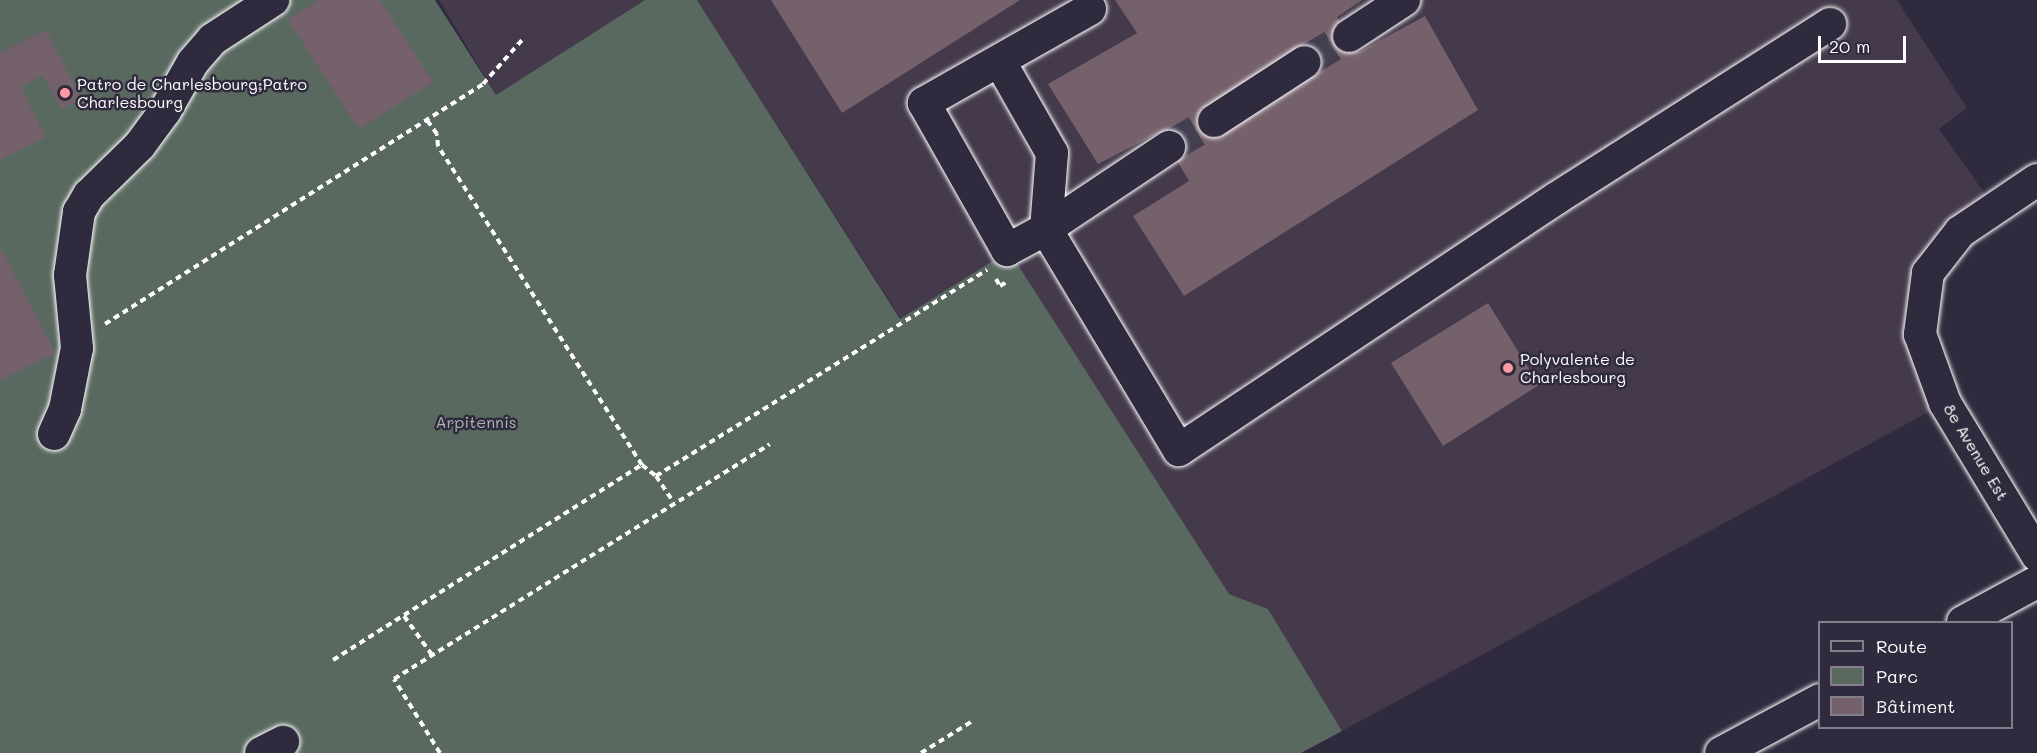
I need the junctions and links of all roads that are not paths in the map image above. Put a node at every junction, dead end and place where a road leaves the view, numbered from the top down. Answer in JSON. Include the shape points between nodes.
{"nodes":[{"id":1,"x":273,"y":0,"type":"edge"},
{"id":2,"x":1404,"y":0,"type":"edge"},
{"id":3,"x":1090,"y":9,"type":"dead end"},
{"id":4,"x":1830,"y":24,"type":"dead end"},
{"id":5,"x":1349,"y":36,"type":"tunnel mouth"},
{"id":6,"x":1000,"y":62,"type":"junction"},
{"id":7,"x":1305,"y":62,"type":"tunnel mouth"},
{"id":8,"x":1214,"y":121,"type":"tunnel mouth"},
{"id":9,"x":1169,"y":147,"type":"tunnel mouth"},
{"id":10,"x":2037,"y":180,"type":"edge"},
{"id":11,"x":1046,"y":229,"type":"junction"},
{"id":12,"x":54,"y":434,"type":"dead end"},
{"id":13,"x":2037,"y":555,"type":"edge"},
{"id":14,"x":2037,"y":582,"type":"edge"},
{"id":15,"x":1965,"y":621,"type":"edge"},
{"id":16,"x":1818,"y":701,"type":"edge"},
{"id":17,"x":1721,"y":753,"type":"edge"}],
"edges":[{"from":1,"to":12,"type":"street","via":[[213,39],[193,62],[140,145],[84,203],[73,240],[70,275],[77,335],[65,409]]},
{"from":2,"to":5,"type":"street"},
{"from":3,"to":6,"type":"street"},
{"from":4,"to":11,"type":"street","via":[[1557,198],[1179,450]]},
{"from":6,"to":11,"type":"street","via":[[1052,153]]},
{"from":6,"to":11,"type":"street","via":[[924,103],[1007,250]]},
{"from":7,"to":8,"type":"street"},
{"from":9,"to":11,"type":"street"},
{"from":10,"to":13,"type":"street","name":"8e Avenue Est","via":[[1960,232],[1928,273],[1920,334],[1946,403]]},
{"from":14,"to":15,"type":"street"},
{"from":16,"to":17,"type":"street"}]}
